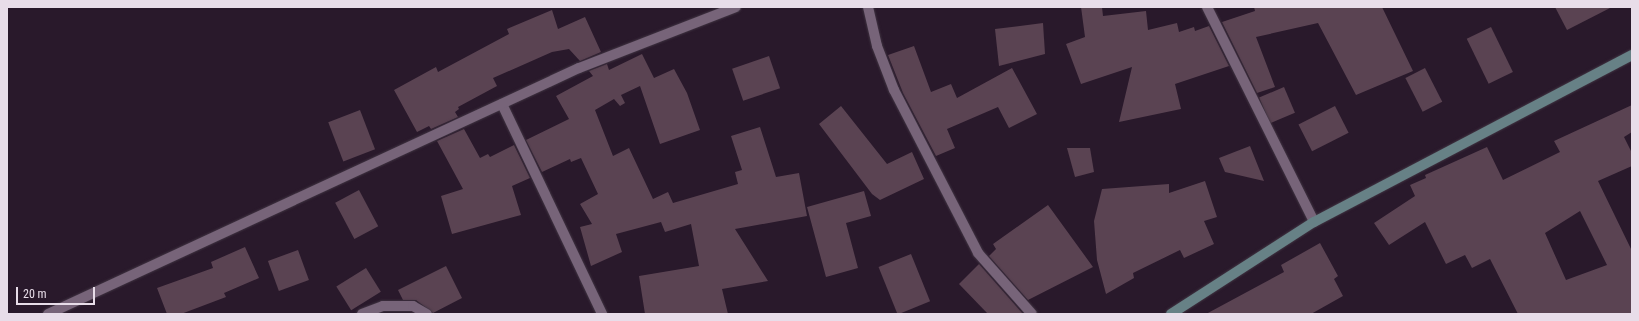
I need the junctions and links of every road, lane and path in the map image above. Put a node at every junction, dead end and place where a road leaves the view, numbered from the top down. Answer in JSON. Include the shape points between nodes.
{"nodes":[{"id":1,"x":736,"y":7,"type":"edge"},
{"id":2,"x":868,"y":7,"type":"edge"},
{"id":3,"x":1207,"y":7,"type":"edge"},
{"id":4,"x":1632,"y":55,"type":"edge"},
{"id":5,"x":502,"y":104,"type":"junction"},
{"id":6,"x":1314,"y":222,"type":"junction"},
{"id":7,"x":48,"y":314,"type":"edge"},
{"id":8,"x":362,"y":314,"type":"edge"},
{"id":9,"x":427,"y":314,"type":"edge"},
{"id":10,"x":602,"y":314,"type":"edge"},
{"id":11,"x":1032,"y":314,"type":"edge"},
{"id":12,"x":1171,"y":314,"type":"edge"}],
"edges":[{"from":1,"to":5,"type":"street","via":[[579,68]]},
{"from":2,"to":11,"type":"street","via":[[877,46],[894,90],[978,253]]},
{"from":3,"to":6,"type":"street"},
{"from":4,"to":6,"type":"street"},
{"from":5,"to":7,"type":"street"},
{"from":5,"to":10,"type":"street"},
{"from":6,"to":12,"type":"street"},
{"from":8,"to":9,"type":"street","via":[[382,306],[413,306]]}]}
